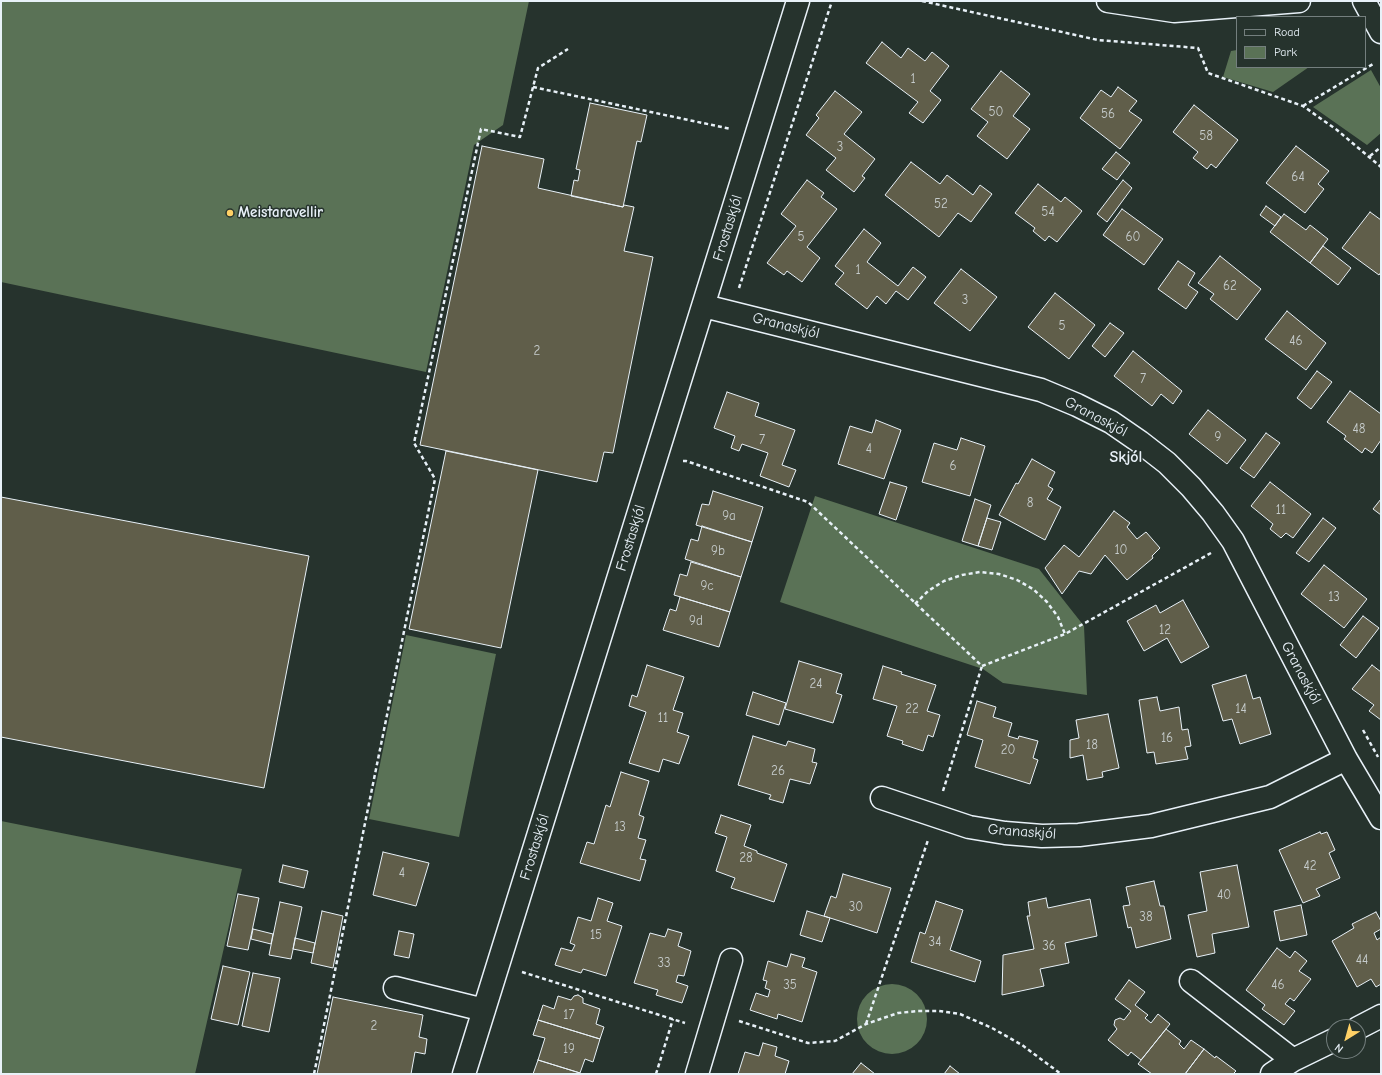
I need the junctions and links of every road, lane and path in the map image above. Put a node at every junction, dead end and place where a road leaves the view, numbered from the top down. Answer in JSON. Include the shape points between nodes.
{"nodes":[{"id":1,"x":798,"y":1,"type":"edge"},
{"id":2,"x":832,"y":1,"type":"edge"},
{"id":3,"x":922,"y":1,"type":"edge"},
{"id":4,"x":1108,"y":1,"type":"edge"},
{"id":5,"x":1298,"y":1,"type":"edge"},
{"id":6,"x":1364,"y":1,"type":"edge"},
{"id":7,"x":1258,"y":3,"type":"edge"},
{"id":8,"x":1381,"y":32,"type":"edge"},
{"id":9,"x":568,"y":49,"type":"dead end"},
{"id":10,"x":1372,"y":64,"type":"dead end"},
{"id":11,"x":1365,"y":68,"type":"edge"},
{"id":12,"x":1366,"y":68,"type":"edge"},
{"id":13,"x":533,"y":87,"type":"junction"},
{"id":14,"x":1303,"y":106,"type":"junction"},
{"id":15,"x":757,"y":134,"type":"junction"},
{"id":16,"x":1381,"y":147,"type":"edge"},
{"id":17,"x":1370,"y":156,"type":"junction"},
{"id":18,"x":1381,"y":167,"type":"edge"},
{"id":19,"x":704,"y":306,"type":"junction"},
{"id":20,"x":732,"y":313,"type":"junction"},
{"id":21,"x":656,"y":459,"type":"junction"},
{"id":22,"x":1233,"y":541,"type":"junction"},
{"id":23,"x":915,"y":604,"type":"junction"},
{"id":24,"x":1065,"y":634,"type":"junction"},
{"id":25,"x":982,"y":666,"type":"junction"},
{"id":26,"x":1360,"y":724,"type":"dead end"},
{"id":27,"x":1346,"y":759,"type":"junction"},
{"id":28,"x":1381,"y":763,"type":"edge"},
{"id":29,"x":882,"y":798,"type":"dead end"},
{"id":30,"x":935,"y":816,"type":"junction"},
{"id":31,"x":1381,"y":818,"type":"edge"},
{"id":32,"x":731,"y":960,"type":"dead end"},
{"id":33,"x":498,"y":964,"type":"junction"},
{"id":34,"x":1191,"y":981,"type":"dead end"},
{"id":35,"x":395,"y":988,"type":"dead end"},
{"id":36,"x":484,"y":1010,"type":"junction"},
{"id":37,"x":1381,"y":1016,"type":"edge"},
{"id":38,"x":673,"y":1019,"type":"junction"},
{"id":39,"x":712,"y":1022,"type":"junction"},
{"id":40,"x":866,"y":1024,"type":"junction"},
{"id":41,"x":1366,"y":1024,"type":"edge"},
{"id":42,"x":1326,"y":1044,"type":"edge"},
{"id":43,"x":1293,"y":1060,"type":"junction"},
{"id":44,"x":314,"y":1074,"type":"edge"},
{"id":45,"x":464,"y":1074,"type":"edge"},
{"id":46,"x":656,"y":1074,"type":"edge"},
{"id":47,"x":697,"y":1074,"type":"edge"},
{"id":48,"x":1061,"y":1074,"type":"edge"},
{"id":49,"x":1272,"y":1074,"type":"edge"}],
"edges":[{"from":1,"to":15,"type":"street","name":"Frostaskjól"},
{"from":2,"to":20,"type":"path"},
{"from":3,"to":14,"type":"path","via":[[1098,40],[1198,48],[1208,73]]},
{"from":4,"to":7,"type":"street","via":[[1174,11]]},
{"from":5,"to":7,"type":"street"},
{"from":6,"to":8,"type":"street"},
{"from":9,"to":13,"type":"path","via":[[538,68]]},
{"from":10,"to":12,"type":"path"},
{"from":11,"to":14,"type":"path"},
{"from":13,"to":15,"type":"path"},
{"from":13,"to":44,"type":"path","via":[[520,137],[481,129],[414,443],[435,480]]},
{"from":14,"to":17,"type":"path"},
{"from":15,"to":19,"type":"street","name":"Frostaskjól"},
{"from":16,"to":17,"type":"path"},
{"from":17,"to":18,"type":"path"},
{"from":19,"to":20,"type":"street","name":"Granaskjól"},
{"from":19,"to":21,"type":"street","name":"Frostaskjól"},
{"from":20,"to":22,"type":"street","name":"Granaskjól","via":[[1004,380],[1041,390],[1077,405],[1111,422],[1167,463],[1196,492]]},
{"from":21,"to":23,"type":"path","via":[[673,464],[686,461],[808,502]]},
{"from":21,"to":33,"type":"street","name":"Frostaskjól"},
{"from":22,"to":24,"type":"path"},
{"from":22,"to":27,"type":"street","name":"Granaskjól"},
{"from":23,"to":24,"type":"path","via":[[928,591],[944,581],[980,572],[999,574],[1033,589],[1058,617]]},
{"from":23,"to":25,"type":"path"},
{"from":24,"to":25,"type":"path"},
{"from":25,"to":30,"type":"path"},
{"from":26,"to":28,"type":"path"},
{"from":27,"to":30,"type":"street","name":"Granaskjól","via":[[1270,797],[1151,826],[1115,832],[1042,836],[1005,833],[969,828]]},
{"from":27,"to":31,"type":"street","name":"Granaskjól"},
{"from":29,"to":30,"type":"street","name":"Granaskjól"},
{"from":30,"to":40,"type":"path"},
{"from":32,"to":39,"type":"street"},
{"from":33,"to":36,"type":"street","name":"Frostaskjól"},
{"from":33,"to":38,"type":"path"},
{"from":34,"to":43,"type":"street"},
{"from":35,"to":36,"type":"street"},
{"from":36,"to":45,"type":"street","name":"Frostaskjól"},
{"from":37,"to":41,"type":"street"},
{"from":38,"to":39,"type":"path"},
{"from":38,"to":46,"type":"path"},
{"from":39,"to":40,"type":"path","via":[[808,1043],[835,1041]]},
{"from":39,"to":47,"type":"street"},
{"from":40,"to":48,"type":"path","via":[[918,1011],[960,1014],[1022,1045]]},
{"from":42,"to":43,"type":"street"},
{"from":43,"to":49,"type":"street"}]}
